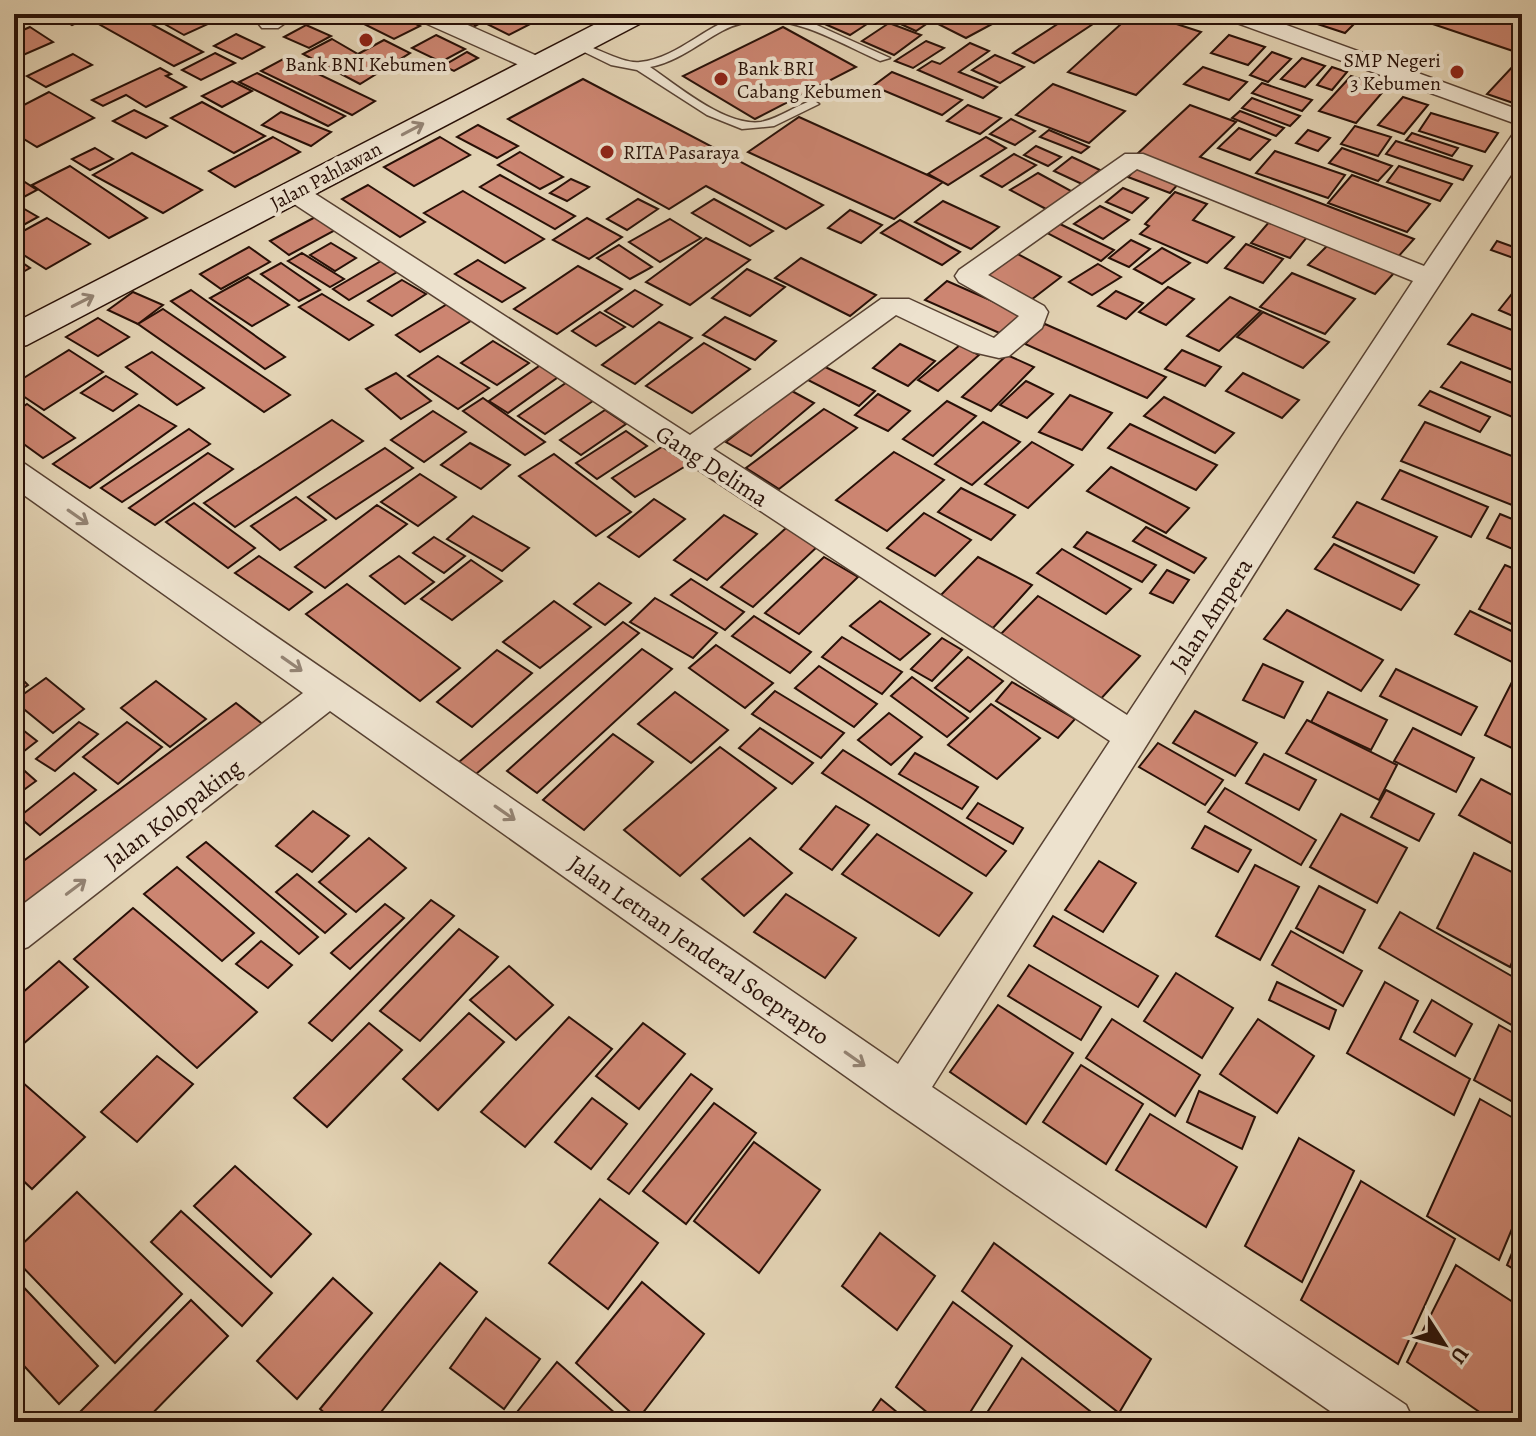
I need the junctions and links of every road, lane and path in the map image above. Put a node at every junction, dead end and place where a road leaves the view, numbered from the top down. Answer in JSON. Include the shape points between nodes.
{"nodes":[{"id":1,"x":424,"y":14,"type":"edge"},
{"id":2,"x":637,"y":14,"type":"edge"},
{"id":3,"x":1234,"y":14,"type":"edge"},
{"id":4,"x":576,"y":45,"type":"junction"},
{"id":5,"x":884,"y":58,"type":"dead end"},
{"id":6,"x":536,"y":64,"type":"junction"},
{"id":7,"x":640,"y":66,"type":"junction"},
{"id":8,"x":813,"y":104,"type":"dead end"},
{"id":9,"x":1522,"y":119,"type":"edge"},
{"id":10,"x":1522,"y":139,"type":"edge"},
{"id":11,"x":294,"y":192,"type":"junction"},
{"id":12,"x":1430,"y":278,"type":"junction"},
{"id":13,"x":14,"y":337,"type":"edge"},
{"id":14,"x":689,"y":451,"type":"junction"},
{"id":15,"x":14,"y":472,"type":"edge"},
{"id":16,"x":331,"y":691,"type":"junction"},
{"id":17,"x":1132,"y":737,"type":"junction"},
{"id":18,"x":14,"y":934,"type":"edge"},
{"id":19,"x":904,"y":1093,"type":"junction"},
{"id":20,"x":1389,"y":1422,"type":"edge"}],
"edges":[{"from":1,"to":6,"type":"street"},
{"from":2,"to":4,"type":"main road","name":"Jalan Pahlawan"},
{"from":3,"to":9,"type":"street"},
{"from":4,"to":6,"type":"main road","name":"Jalan Pahlawan"},
{"from":4,"to":7,"type":"lane","via":[[621,64]]},
{"from":5,"to":7,"type":"lane","via":[[797,20],[756,16],[735,19]]},
{"from":11,"to":6,"type":"main road","name":"Jalan Pahlawan","one_way":true},
{"from":7,"to":8,"type":"lane","via":[[709,111],[750,127]]},
{"from":10,"to":12,"type":"street","name":"Jalan Ampera"},
{"from":13,"to":11,"type":"main road","name":"Jalan Pahlawan","one_way":true},
{"from":11,"to":14,"type":"street","name":"Gang Delima"},
{"from":12,"to":14,"type":"street","via":[[1134,159],[969,276],[1034,312],[1032,322],[1006,346],[983,345],[891,305]]},
{"from":12,"to":17,"type":"street","name":"Jalan Ampera"},
{"from":14,"to":17,"type":"street","name":"Gang Delima"},
{"from":15,"to":16,"type":"street","name":"Jalan Letnan Jenderal Soeprapto","one_way":true},
{"from":18,"to":16,"type":"street","name":"Jalan Kolopaking","one_way":true},
{"from":16,"to":19,"type":"street","name":"Jalan Letnan Jenderal Soeprapto","one_way":true},
{"from":17,"to":19,"type":"street","name":"Jalan Ampera"},
{"from":19,"to":20,"type":"street","name":"Jalan Letnan Jenderal Soeprapto"}]}
